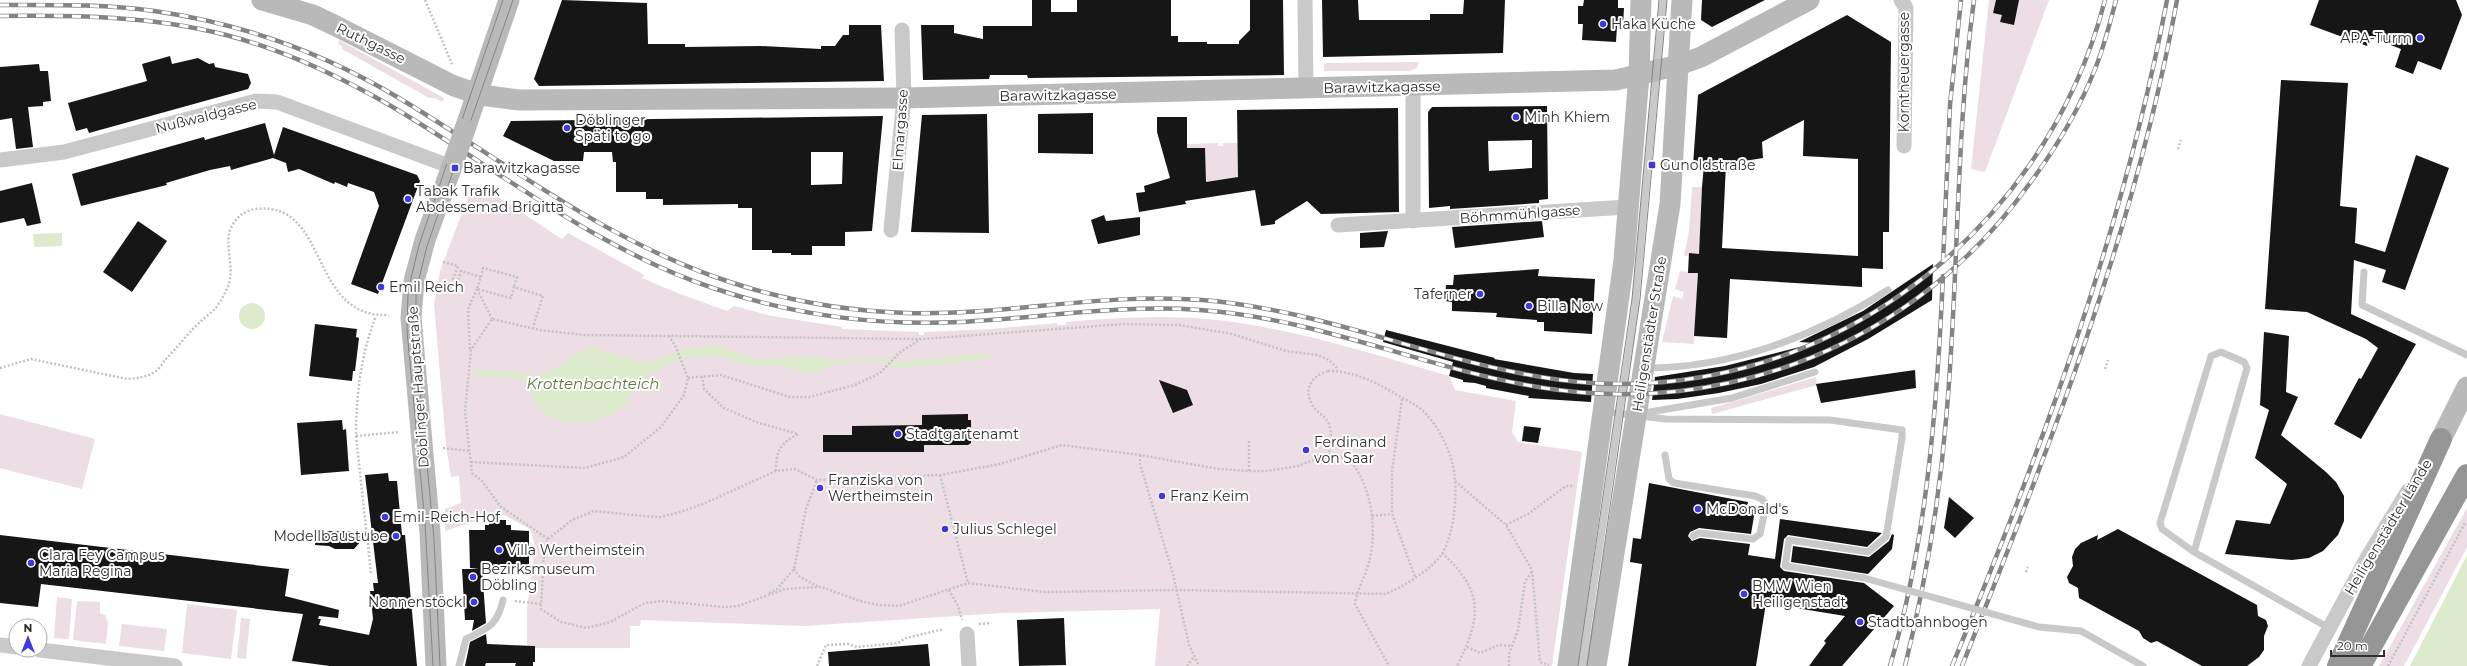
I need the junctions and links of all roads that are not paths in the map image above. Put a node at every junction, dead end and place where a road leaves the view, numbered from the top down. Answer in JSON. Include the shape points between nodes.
{"nodes":[{"id":1,"x":262,"y":0,"type":"edge"},
{"id":2,"x":509,"y":0,"type":"edge"},
{"id":3,"x":1305,"y":0,"type":"edge"},
{"id":4,"x":1641,"y":0,"type":"edge"},
{"id":5,"x":1663,"y":0,"type":"edge"},
{"id":6,"x":1682,"y":0,"type":"edge"},
{"id":7,"x":1809,"y":0,"type":"edge"},
{"id":8,"x":1901,"y":0,"type":"edge"},
{"id":9,"x":902,"y":30,"type":"dead end"},
{"id":10,"x":1679,"y":65,"type":"junction"},
{"id":11,"x":1648,"y":73,"type":"junction"},
{"id":12,"x":1412,"y":87,"type":"junction"},
{"id":13,"x":1306,"y":89,"type":"junction"},
{"id":14,"x":477,"y":94,"type":"junction"},
{"id":15,"x":904,"y":98,"type":"junction"},
{"id":16,"x":1904,"y":146,"type":"dead end"},
{"id":17,"x":0,"y":160,"type":"edge"},
{"id":18,"x":453,"y":163,"type":"junction"},
{"id":19,"x":1627,"y":207,"type":"junction"},
{"id":20,"x":1412,"y":221,"type":"junction"},
{"id":21,"x":1338,"y":225,"type":"dead end"},
{"id":22,"x":891,"y":230,"type":"dead end"},
{"id":23,"x":2364,"y":272,"type":"dead end"},
{"id":24,"x":1888,"y":290,"type":"dead end"},
{"id":25,"x":2467,"y":355,"type":"edge"},
{"id":26,"x":1644,"y":368,"type":"junction"},
{"id":27,"x":1815,"y":372,"type":"dead end"},
{"id":28,"x":2467,"y":387,"type":"edge"},
{"id":29,"x":1620,"y":413,"type":"junction"},
{"id":30,"x":2441,"y":440,"type":"junction"},
{"id":31,"x":1665,"y":455,"type":"dead end"},
{"id":32,"x":2467,"y":475,"type":"edge"},
{"id":33,"x":1693,"y":536,"type":"dead end"},
{"id":34,"x":2194,"y":552,"type":"junction"},
{"id":35,"x":503,"y":600,"type":"road end"},
{"id":36,"x":2329,"y":628,"type":"junction"},
{"id":37,"x":967,"y":634,"type":"dead end"},
{"id":38,"x":48,"y":651,"type":"edge"},
{"id":39,"x":175,"y":666,"type":"edge"},
{"id":40,"x":436,"y":666,"type":"edge"},
{"id":41,"x":459,"y":666,"type":"edge"},
{"id":42,"x":969,"y":666,"type":"edge"},
{"id":43,"x":1568,"y":666,"type":"edge"},
{"id":44,"x":1582,"y":666,"type":"edge"},
{"id":45,"x":1596,"y":666,"type":"edge"},
{"id":46,"x":2143,"y":666,"type":"edge"},
{"id":47,"x":2309,"y":666,"type":"edge"},
{"id":48,"x":2338,"y":666,"type":"edge"},
{"id":49,"x":2360,"y":666,"type":"edge"}],
"edges":[{"from":1,"to":14,"type":"main road","name":"Ruthgasse","via":[[334,24],[454,86]]},
{"from":2,"to":14,"type":"main road","name":"Döblinger Hauptstraße"},
{"from":3,"to":13,"type":"street"},
{"from":4,"to":11,"type":"main road","name":"Heiligenstädter Straße"},
{"from":5,"to":11,"type":"lane"},
{"from":6,"to":10,"type":"main road","name":"Heiligenstädter Straße"},
{"from":7,"to":10,"type":"main road","via":[[1725,46]]},
{"from":8,"to":16,"type":"street","name":"Korntheuergasse","via":[[1906,8]]},
{"from":9,"to":15,"type":"street","name":"Elmargasse"},
{"from":10,"to":11,"type":"main road"},
{"from":10,"to":26,"type":"main road","name":"Heiligenstädter Straße","via":[[1670,204]]},
{"from":11,"to":12,"type":"main road","name":"Barawitzkagasse","via":[[1616,80]]},
{"from":11,"to":19,"type":"main road","name":"Heiligenstädter Straße"},
{"from":11,"to":29,"type":"lane","via":[[1635,307]]},
{"from":12,"to":13,"type":"main road","name":"Barawitzkagasse"},
{"from":12,"to":20,"type":"street"},
{"from":13,"to":15,"type":"main road","name":"Barawitzkagasse"},
{"from":14,"to":15,"type":"main road","name":"Barawitzkagasse","via":[[519,100]]},
{"from":14,"to":18,"type":"main road","name":"Döblinger Hauptstraße","bridge":true},
{"from":15,"to":22,"type":"street","name":"Elmargasse"},
{"from":17,"to":18,"type":"street","name":"Nußwaldgasse","via":[[64,152],[256,101],[276,102]]},
{"from":18,"to":40,"type":"main road","name":"Döblinger Hauptstraße","via":[[425,240],[414,281],[411,318],[430,533]]},
{"from":19,"to":20,"type":"street","name":"Böhmmühlgasse"},
{"from":19,"to":29,"type":"main road","name":"Heiligenstädter Straße"},
{"from":20,"to":21,"type":"street","name":"Böhmmühlgasse"},
{"from":23,"to":25,"type":"lane","via":[[2362,305]]},
{"from":24,"to":26,"type":"lane","via":[[1814,330],[1750,354],[1717,362]]},
{"from":26,"to":29,"type":"main road","name":"Heiligenstädter Straße"},
{"from":27,"to":29,"type":"lane","via":[[1732,398]]},
{"from":28,"to":30,"type":"main road","name":"Heiligenstädter Lände"},
{"from":29,"to":43,"type":"main road","name":"Heiligenstädter Straße"},
{"from":29,"to":44,"type":"lane"},
{"from":29,"to":45,"type":"main road","name":"Heiligenstädter Straße"},
{"from":29,"to":46,"type":"lane","bridge":true,"via":[[1665,419],[1830,420],[1902,430],[1886,537],[1868,552],[1790,540],[1785,566],[1864,578],[2039,627],[2081,631]]},
{"from":30,"to":36,"type":"street","name":"Heiligenstädter Lände","via":[[2366,558]]},
{"from":30,"to":48,"type":"highway"},
{"from":31,"to":33,"type":"lane","via":[[1669,479],[1674,483],[1755,496],[1762,499],[1766,505],[1760,534],[1753,539],[1699,533]]},
{"from":32,"to":49,"type":"highway"},
{"from":34,"to":34,"type":"lane","via":[[2247,368],[2244,362],[2221,352],[2212,356],[2160,523],[2162,529]]},
{"from":34,"to":36,"type":"lane"},
{"from":35,"to":41,"type":"lane","via":[[493,625],[466,639]]},
{"from":36,"to":47,"type":"street","name":"Heiligenstädter Lände"},
{"from":37,"to":42,"type":"street"},
{"from":38,"to":39,"type":"street"}]}
